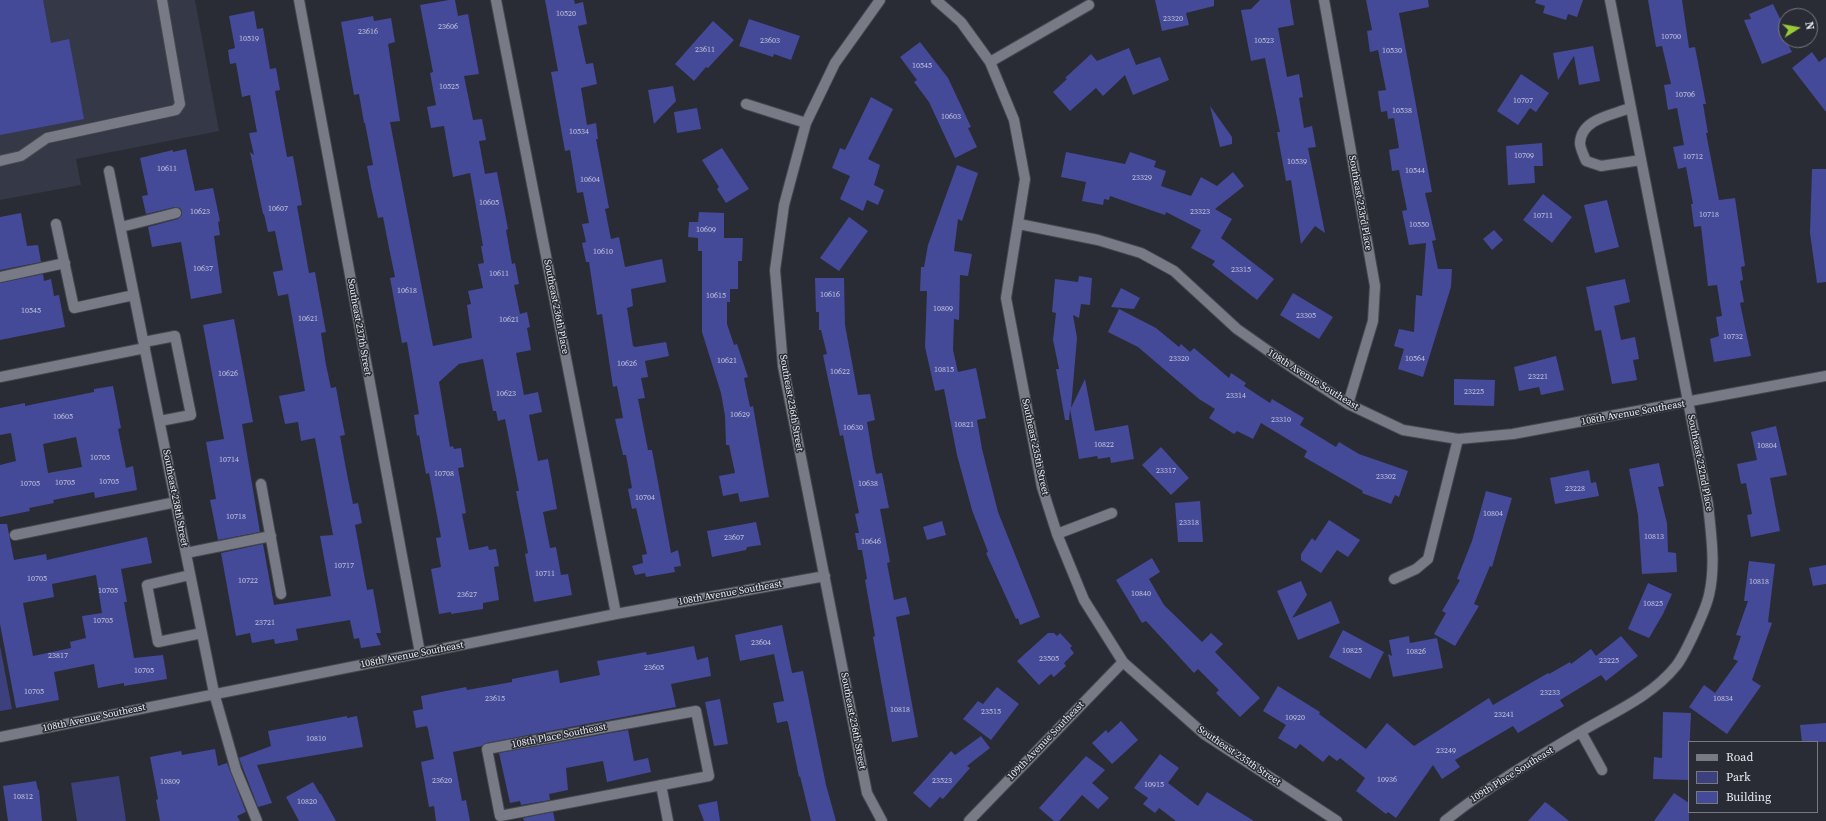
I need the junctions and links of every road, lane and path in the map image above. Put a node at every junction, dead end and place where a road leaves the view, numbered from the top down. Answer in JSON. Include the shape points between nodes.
{"nodes":[{"id":1,"x":162,"y":0,"type":"edge"},
{"id":2,"x":299,"y":0,"type":"edge"},
{"id":3,"x":496,"y":0,"type":"edge"},
{"id":4,"x":880,"y":0,"type":"edge"},
{"id":5,"x":936,"y":0,"type":"edge"},
{"id":6,"x":1324,"y":0,"type":"edge"},
{"id":7,"x":1610,"y":0,"type":"edge"},
{"id":8,"x":1089,"y":5,"type":"dead end"},
{"id":9,"x":990,"y":62,"type":"junction"},
{"id":10,"x":746,"y":104,"type":"dead end"},
{"id":11,"x":1630,"y":108,"type":"junction"},
{"id":12,"x":806,"y":123,"type":"junction"},
{"id":13,"x":1641,"y":160,"type":"junction"},
{"id":14,"x":0,"y":161,"type":"edge"},
{"id":15,"x":109,"y":171,"type":"dead end"},
{"id":16,"x":176,"y":213,"type":"dead end"},
{"id":17,"x":56,"y":224,"type":"dead end"},
{"id":18,"x":1018,"y":224,"type":"junction"},
{"id":19,"x":121,"y":226,"type":"junction"},
{"id":20,"x":64,"y":263,"type":"junction"},
{"id":21,"x":0,"y":277,"type":"edge"},
{"id":22,"x":134,"y":294,"type":"junction"},
{"id":23,"x":145,"y":345,"type":"junction"},
{"id":24,"x":1826,"y":376,"type":"edge"},
{"id":25,"x":0,"y":377,"type":"edge"},
{"id":26,"x":1688,"y":402,"type":"junction"},
{"id":27,"x":1348,"y":404,"type":"junction"},
{"id":28,"x":160,"y":421,"type":"junction"},
{"id":29,"x":1458,"y":439,"type":"junction"},
{"id":30,"x":261,"y":484,"type":"dead end"},
{"id":31,"x":176,"y":502,"type":"junction"},
{"id":32,"x":1112,"y":513,"type":"dead end"},
{"id":33,"x":1057,"y":534,"type":"junction"},
{"id":34,"x":15,"y":535,"type":"dead end"},
{"id":35,"x":271,"y":536,"type":"junction"},
{"id":36,"x":186,"y":553,"type":"junction"},
{"id":37,"x":190,"y":575,"type":"junction"},
{"id":38,"x":825,"y":576,"type":"junction"},
{"id":39,"x":1394,"y":578,"type":"dead end"},
{"id":40,"x":282,"y":594,"type":"dead end"},
{"id":41,"x":616,"y":614,"type":"junction"},
{"id":42,"x":202,"y":633,"type":"junction"},
{"id":43,"x":420,"y":653,"type":"junction"},
{"id":44,"x":1123,"y":662,"type":"junction"},
{"id":45,"x":1676,"y":666,"type":"joint"},
{"id":46,"x":214,"y":693,"type":"junction"},
{"id":47,"x":1581,"y":732,"type":"junction"},
{"id":48,"x":0,"y":737,"type":"edge"},
{"id":49,"x":1602,"y":770,"type":"dead end"},
{"id":50,"x":662,"y":785,"type":"junction"},
{"id":51,"x":974,"y":819,"type":"edge"},
{"id":52,"x":257,"y":821,"type":"edge"},
{"id":53,"x":668,"y":821,"type":"edge"},
{"id":54,"x":882,"y":821,"type":"edge"},
{"id":55,"x":1337,"y":821,"type":"edge"},
{"id":56,"x":1445,"y":821,"type":"edge"}],
"edges":[{"from":1,"to":14,"type":"street","via":[[180,104],[176,110],[47,138],[21,156]]},
{"from":2,"to":43,"type":"street","name":"Southeast 237th Street"},
{"from":3,"to":41,"type":"street","name":"Southeast 236th Place"},
{"from":4,"to":12,"type":"street","name":"Southeast 236th Street","via":[[835,63]]},
{"from":5,"to":9,"type":"street","name":"Southeast 235th Street","via":[[961,22]]},
{"from":6,"to":27,"type":"street","name":"Southeast 233rd Place","via":[[1375,286],[1373,321]]},
{"from":7,"to":11,"type":"street","name":"Southeast 232nd Place"},
{"from":8,"to":9,"type":"street"},
{"from":9,"to":18,"type":"street","name":"Southeast 235th Street","via":[[1014,120],[1025,180]]},
{"from":10,"to":12,"type":"street"},
{"from":11,"to":13,"type":"street","name":"Southeast 232nd Place"},
{"from":11,"to":13,"type":"street","via":[[1588,124],[1582,133],[1580,144],[1586,161],[1601,166]]},
{"from":12,"to":38,"type":"street","name":"Southeast 236th Street","via":[[784,205],[775,270],[783,366]]},
{"from":13,"to":26,"type":"street","name":"Southeast 232nd Place"},
{"from":15,"to":19,"type":"street","name":"Southeast 238th Street"},
{"from":16,"to":19,"type":"street"},
{"from":17,"to":20,"type":"street"},
{"from":18,"to":27,"type":"street","name":"108th Avenue Southeast","via":[[1098,240],[1141,253],[1174,271],[1236,329]]},
{"from":18,"to":33,"type":"street","name":"Southeast 235th Street","via":[[1006,298],[1042,487]]},
{"from":19,"to":22,"type":"street","name":"Southeast 238th Street"},
{"from":20,"to":21,"type":"street"},
{"from":20,"to":22,"type":"street","via":[[74,308]]},
{"from":22,"to":23,"type":"street","name":"Southeast 238th Street"},
{"from":23,"to":25,"type":"street"},
{"from":23,"to":28,"type":"street","name":"Southeast 238th Street"},
{"from":23,"to":28,"type":"street","via":[[175,336],[191,415]]},
{"from":24,"to":26,"type":"street","name":"108th Avenue Southeast"},
{"from":26,"to":29,"type":"street","name":"108th Avenue Southeast","via":[[1513,434]]},
{"from":26,"to":45,"type":"street","name":"Southeast 232nd Place","via":[[1708,504],[1713,552],[1709,595],[1695,630]]},
{"from":27,"to":29,"type":"street","name":"108th Avenue Southeast","via":[[1403,430]]},
{"from":28,"to":31,"type":"street","name":"Southeast 238th Street"},
{"from":29,"to":39,"type":"street","via":[[1428,559],[1416,569]]},
{"from":30,"to":35,"type":"street"},
{"from":31,"to":34,"type":"street"},
{"from":31,"to":36,"type":"street","name":"Southeast 238th Street"},
{"from":32,"to":33,"type":"street"},
{"from":33,"to":44,"type":"street","name":"Southeast 235th Street","via":[[1084,600]]},
{"from":35,"to":36,"type":"street"},
{"from":35,"to":40,"type":"street"},
{"from":36,"to":37,"type":"street","name":"Southeast 238th Street"},
{"from":37,"to":42,"type":"street","name":"Southeast 238th Street"},
{"from":37,"to":42,"type":"street","via":[[147,585],[158,642]]},
{"from":38,"to":41,"type":"street","name":"108th Avenue Southeast"},
{"from":38,"to":54,"type":"street","name":"Southeast 236th Street","via":[[867,793]]},
{"from":41,"to":43,"type":"street","name":"108th Avenue Southeast"},
{"from":42,"to":46,"type":"street","name":"Southeast 238th Street"},
{"from":43,"to":46,"type":"street","name":"108th Avenue Southeast"},
{"from":44,"to":51,"type":"street","name":"109th Avenue Southeast"},
{"from":44,"to":55,"type":"street","name":"Southeast 235th Street","via":[[1204,734]]},
{"from":45,"to":47,"type":"street","name":"109th Place Southeast","via":[[1643,697]]},
{"from":46,"to":48,"type":"street","name":"108th Avenue Southeast"},
{"from":46,"to":52,"type":"street","name":"Southeast 238th Street","via":[[236,770]]},
{"from":47,"to":49,"type":"street"},
{"from":47,"to":56,"type":"street","name":"109th Place Southeast","via":[[1486,791]]},
{"from":50,"to":50,"type":"street","name":"108th Place Southeast","via":[[709,776],[696,711],[487,750],[500,816]]},
{"from":50,"to":53,"type":"street"}]}
